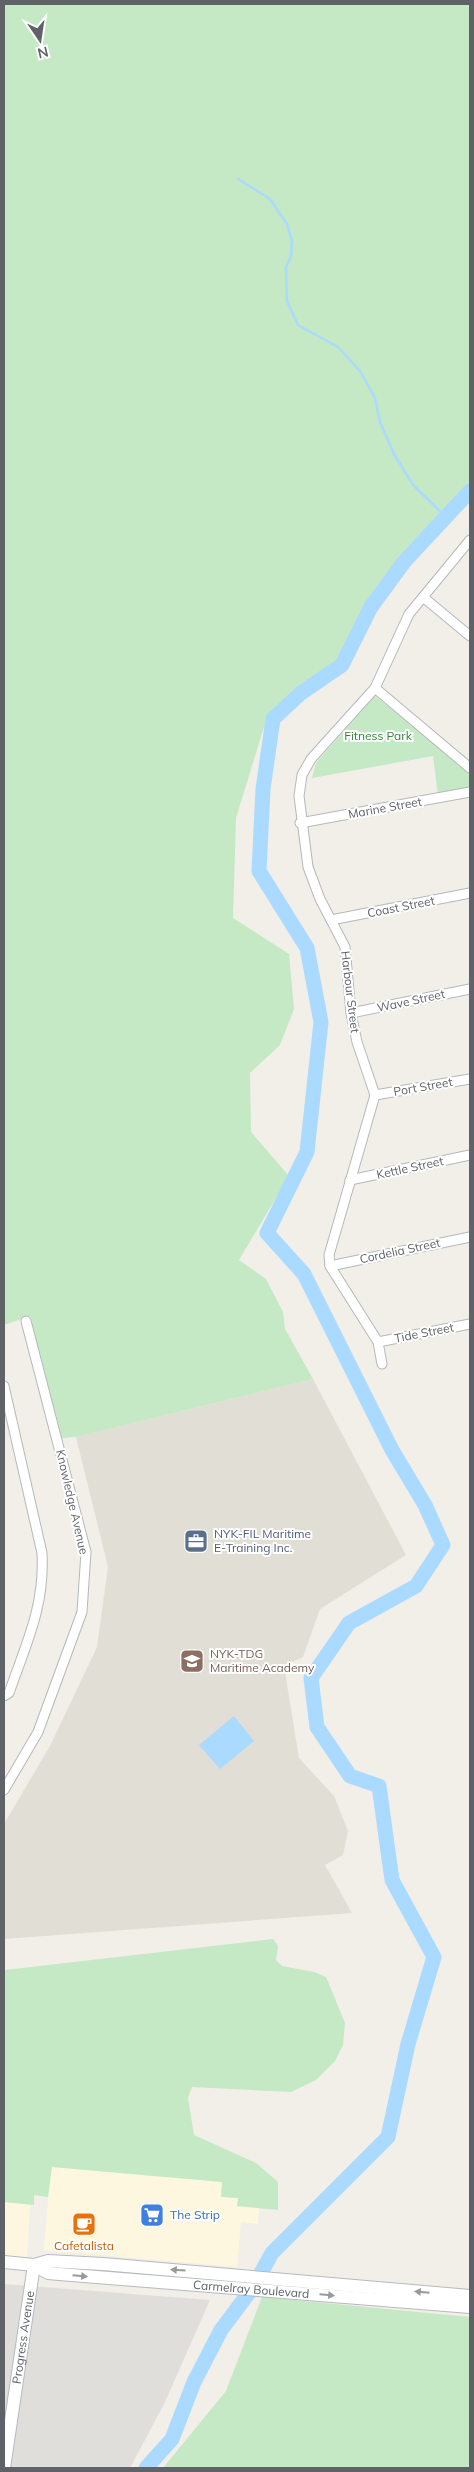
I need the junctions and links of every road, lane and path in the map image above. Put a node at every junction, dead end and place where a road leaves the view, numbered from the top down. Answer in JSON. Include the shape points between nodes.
{"nodes":[{"id":1,"x":470,"y":540,"type":"edge"},
{"id":2,"x":423,"y":597,"type":"junction"},
{"id":3,"x":470,"y":636,"type":"edge"},
{"id":4,"x":374,"y":688,"type":"junction"},
{"id":5,"x":470,"y":768,"type":"edge"},
{"id":6,"x":470,"y":792,"type":"edge"},
{"id":7,"x":300,"y":823,"type":"junction"},
{"id":8,"x":470,"y":893,"type":"edge"},
{"id":9,"x":331,"y":920,"type":"junction"},
{"id":10,"x":470,"y":989,"type":"edge"},
{"id":11,"x":351,"y":1013,"type":"junction"},
{"id":12,"x":468,"y":1079,"type":"edge"},
{"id":13,"x":470,"y":1089,"type":"edge"},
{"id":14,"x":375,"y":1095,"type":"junction"},
{"id":15,"x":470,"y":1155,"type":"edge"},
{"id":16,"x":350,"y":1180,"type":"junction"},
{"id":17,"x":470,"y":1236,"type":"edge"},
{"id":18,"x":330,"y":1266,"type":"junction"},
{"id":19,"x":26,"y":1322,"type":"dead end"},
{"id":20,"x":470,"y":1324,"type":"edge"},
{"id":21,"x":378,"y":1342,"type":"junction"},
{"id":22,"x":382,"y":1364,"type":"dead end"},
{"id":23,"x":4,"y":1386,"type":"edge"},
{"id":24,"x":4,"y":1696,"type":"edge"},
{"id":25,"x":8,"y":1775,"type":"edge"},
{"id":26,"x":5,"y":1787,"type":"edge"},
{"id":27,"x":4,"y":2262,"type":"edge"},
{"id":28,"x":34,"y":2265,"type":"junction"},
{"id":29,"x":281,"y":2285,"type":"junction"},
{"id":30,"x":470,"y":2296,"type":"edge"},
{"id":31,"x":470,"y":2307,"type":"edge"},
{"id":32,"x":4,"y":2468,"type":"edge"}],
"edges":[{"from":1,"to":2,"type":"street","name":"Harbour Street"},
{"from":2,"to":3,"type":"street"},
{"from":2,"to":4,"type":"street","name":"Harbour Street","via":[[409,614]]},
{"from":4,"to":5,"type":"street"},
{"from":4,"to":7,"type":"street","name":"Harbour Street","via":[[311,759],[302,775]]},
{"from":6,"to":7,"type":"street","name":"Marine Street"},
{"from":7,"to":9,"type":"street","name":"Harbour Street","via":[[308,867]]},
{"from":8,"to":9,"type":"street","name":"Coast Street"},
{"from":9,"to":11,"type":"street","name":"Harbour Street","via":[[345,947]]},
{"from":10,"to":11,"type":"street","name":"Wave Street"},
{"from":11,"to":14,"type":"street","name":"Harbour Street","via":[[360,1056]]},
{"from":12,"to":13,"type":"street"},
{"from":12,"to":14,"type":"street","name":"Port Street"},
{"from":14,"to":16,"type":"street"},
{"from":15,"to":16,"type":"street","name":"Kettle Street"},
{"from":16,"to":18,"type":"street","via":[[329,1255]]},
{"from":17,"to":18,"type":"street","name":"Cordelia Street"},
{"from":18,"to":21,"type":"street"},
{"from":19,"to":25,"type":"street","name":"Knowledge Avenue","via":[[86,1552],[82,1612],[38,1732]]},
{"from":20,"to":21,"type":"street","name":"Tide Street"},
{"from":21,"to":22,"type":"street"},
{"from":23,"to":24,"type":"street","via":[[42,1553],[43,1576],[38,1611],[9,1693]]},
{"from":25,"to":26,"type":"street","name":"Knowledge Avenue"},
{"from":27,"to":28,"type":"street","name":"Carmelray Boulevard"},
{"from":28,"to":29,"type":"street","name":"Carmelray Boulevard","via":[[48,2273]]},
{"from":28,"to":32,"type":"street","name":"Progress Avenue"},
{"from":30,"to":29,"type":"street","name":"Carmelray Boulevard","one_way":true},
{"from":29,"to":31,"type":"street","name":"Carmelray Boulevard","one_way":true}]}
